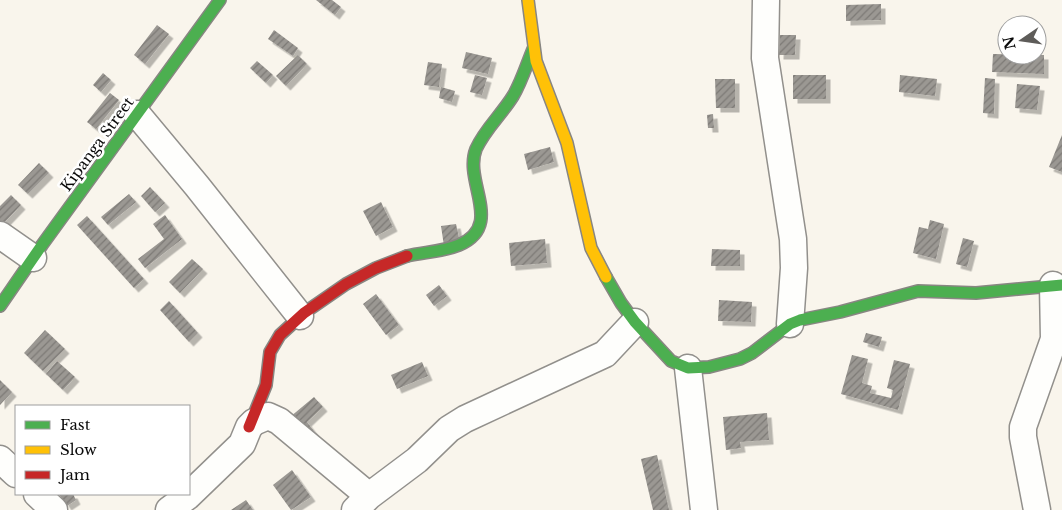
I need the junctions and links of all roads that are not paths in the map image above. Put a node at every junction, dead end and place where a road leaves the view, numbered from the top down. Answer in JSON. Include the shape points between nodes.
{"nodes":[{"id":1,"x":220,"y":0,"type":"edge"},
{"id":2,"x":528,"y":0,"type":"edge"},
{"id":3,"x":766,"y":0,"type":"edge"},
{"id":4,"x":534,"y":47,"type":"junction"},
{"id":5,"x":137,"y":114,"type":"junction"},
{"id":6,"x":0,"y":235,"type":"edge"},
{"id":7,"x":33,"y":258,"type":"junction"},
{"id":8,"x":1057,"y":291,"type":"edge"},
{"id":9,"x":0,"y":306,"type":"edge"},
{"id":10,"x":300,"y":316,"type":"junction"},
{"id":11,"x":634,"y":322,"type":"junction"},
{"id":12,"x":790,"y":324,"type":"junction"},
{"id":13,"x":688,"y":368,"type":"junction"},
{"id":14,"x":249,"y":427,"type":"junction"},
{"id":15,"x":0,"y":459,"type":"edge"},
{"id":16,"x":15,"y":473,"type":"edge"},
{"id":17,"x":190,"y":493,"type":"edge"},
{"id":18,"x":38,"y":495,"type":"edge"},
{"id":19,"x":188,"y":495,"type":"edge"},
{"id":20,"x":362,"y":503,"type":"edge"},
{"id":21,"x":54,"y":510,"type":"edge"},
{"id":22,"x":169,"y":510,"type":"edge"},
{"id":23,"x":704,"y":510,"type":"edge"},
{"id":24,"x":1037,"y":510,"type":"edge"}],
"edges":[{"from":1,"to":5,"type":"street","name":"Kipanga Street"},
{"from":2,"to":4,"type":"street"},
{"from":3,"to":12,"type":"street","via":[[765,58],[793,239]]},
{"from":4,"to":10,"type":"street","via":[[514,95],[473,157],[483,212],[472,237],[444,250],[409,256],[366,272],[341,285]]},
{"from":4,"to":11,"type":"street","via":[[543,81],[567,142],[591,248]]},
{"from":5,"to":7,"type":"street","name":"Kipanga Street"},
{"from":5,"to":10,"type":"street"},
{"from":6,"to":7,"type":"street"},
{"from":7,"to":9,"type":"street","name":"Kipanga Street"},
{"from":8,"to":12,"type":"street","via":[[918,291]]},
{"from":8,"to":24,"type":"street","via":[[1054,339],[1022,437]]},
{"from":10,"to":14,"type":"street","via":[[278,337],[272,348],[266,385]]},
{"from":11,"to":13,"type":"street","via":[[671,361]]},
{"from":11,"to":20,"type":"street","via":[[605,354],[448,429],[417,460]]},
{"from":12,"to":13,"type":"street","via":[[740,359],[709,367]]},
{"from":13,"to":23,"type":"street"},
{"from":14,"to":17,"type":"street","via":[[242,444]]},
{"from":14,"to":20,"type":"street","via":[[264,417],[272,417]]},
{"from":15,"to":16,"type":"street"},
{"from":18,"to":21,"type":"street"},
{"from":19,"to":22,"type":"street"}]}
